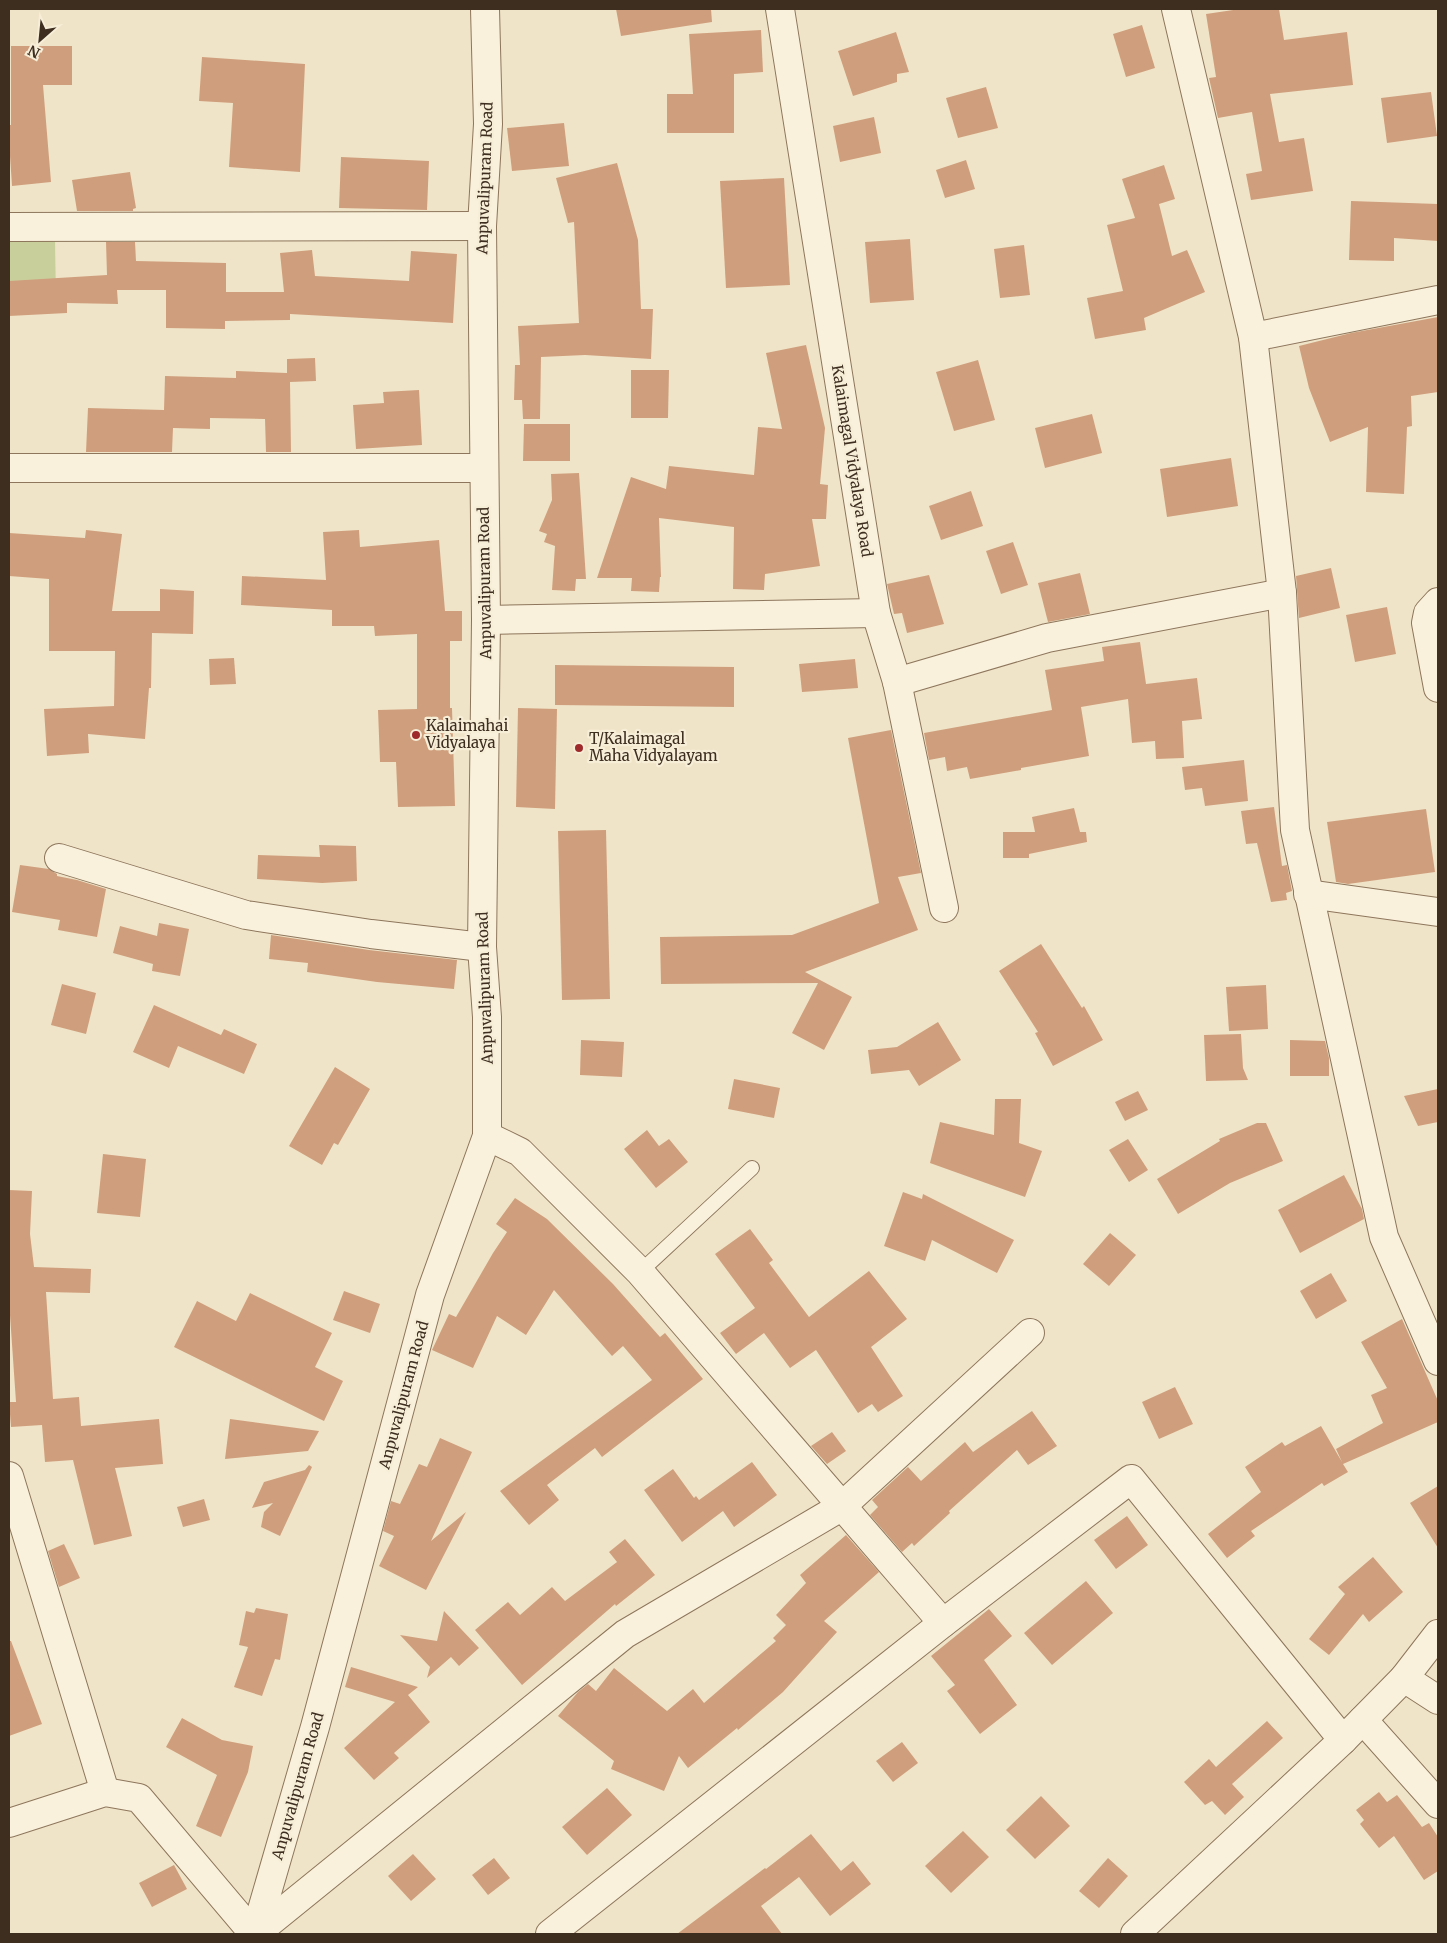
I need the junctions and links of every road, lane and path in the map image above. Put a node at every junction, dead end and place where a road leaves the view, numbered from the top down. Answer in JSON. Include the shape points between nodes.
{"nodes":[{"id":1,"x":485,"y":9,"type":"edge"},
{"id":2,"x":780,"y":9,"type":"edge"},
{"id":3,"x":1176,"y":9,"type":"edge"},
{"id":4,"x":482,"y":226,"type":"junction"},
{"id":5,"x":9,"y":227,"type":"edge"},
{"id":6,"x":1438,"y":300,"type":"edge"},
{"id":7,"x":1253,"y":337,"type":"junction"},
{"id":8,"x":9,"y":468,"type":"edge"},
{"id":9,"x":484,"y":468,"type":"junction"},
{"id":10,"x":1282,"y":593,"type":"junction"},
{"id":11,"x":1438,"y":602,"type":"edge"},
{"id":12,"x":876,"y":613,"type":"junction"},
{"id":13,"x":486,"y":620,"type":"junction"},
{"id":14,"x":898,"y":682,"type":"junction"},
{"id":15,"x":1438,"y":688,"type":"edge"},
{"id":16,"x":59,"y":858,"type":"dead end"},
{"id":17,"x":1308,"y":894,"type":"junction"},
{"id":18,"x":944,"y":908,"type":"dead end"},
{"id":19,"x":1438,"y":912,"type":"edge"},
{"id":20,"x":482,"y":947,"type":"junction"},
{"id":21,"x":487,"y":1136,"type":"junction"},
{"id":22,"x":752,"y":1168,"type":"dead end"},
{"id":23,"x":640,"y":1272,"type":"junction"},
{"id":24,"x":1030,"y":1333,"type":"dead end"},
{"id":25,"x":1438,"y":1361,"type":"edge"},
{"id":26,"x":9,"y":1476,"type":"edge"},
{"id":27,"x":841,"y":1507,"type":"junction"},
{"id":28,"x":943,"y":1623,"type":"junction"},
{"id":29,"x":1438,"y":1634,"type":"edge"},
{"id":30,"x":1404,"y":1678,"type":"junction"},
{"id":31,"x":1438,"y":1700,"type":"edge"},
{"id":32,"x":1363,"y":1720,"type":"junction"},
{"id":33,"x":1343,"y":1740,"type":"junction"},
{"id":34,"x":105,"y":1792,"type":"junction"},
{"id":35,"x":1438,"y":1804,"type":"edge"},
{"id":36,"x":9,"y":1823,"type":"edge"},
{"id":37,"x":255,"y":1934,"type":"edge"},
{"id":38,"x":550,"y":1934,"type":"edge"},
{"id":39,"x":1135,"y":1934,"type":"edge"}],
"edges":[{"from":1,"to":4,"type":"street","name":"Anpuvalipuram Road","via":[[488,124]]},
{"from":2,"to":12,"type":"street","name":"Kalaimagal Vidyalaya Road"},
{"from":3,"to":7,"type":"street"},
{"from":4,"to":5,"type":"street"},
{"from":4,"to":9,"type":"street","name":"Anpuvalipuram Road"},
{"from":6,"to":7,"type":"street"},
{"from":7,"to":10,"type":"street"},
{"from":8,"to":9,"type":"street"},
{"from":9,"to":13,"type":"street","name":"Anpuvalipuram Road"},
{"from":10,"to":14,"type":"street","via":[[1047,638]]},
{"from":10,"to":17,"type":"street","via":[[1294,830]]},
{"from":11,"to":15,"type":"street","via":[[1428,613],[1426,622]]},
{"from":12,"to":13,"type":"street"},
{"from":12,"to":14,"type":"street","name":"Kalaimagal Vidyalaya Road"},
{"from":13,"to":20,"type":"street","name":"Anpuvalipuram Road"},
{"from":14,"to":18,"type":"street","name":"Kalaimagal Vidyalaya Road"},
{"from":16,"to":20,"type":"street","via":[[246,915]]},
{"from":17,"to":19,"type":"street"},
{"from":17,"to":25,"type":"street","via":[[1384,1237]]},
{"from":20,"to":21,"type":"street","name":"Anpuvalipuram Road","via":[[487,1017]]},
{"from":21,"to":23,"type":"street","via":[[520,1152]]},
{"from":21,"to":37,"type":"street","name":"Anpuvalipuram Road","via":[[430,1295],[315,1727]]},
{"from":22,"to":23,"type":"lane"},
{"from":23,"to":27,"type":"street"},
{"from":24,"to":27,"type":"street"},
{"from":26,"to":34,"type":"street"},
{"from":27,"to":28,"type":"street"},
{"from":27,"to":37,"type":"street","via":[[625,1634]]},
{"from":28,"to":33,"type":"street","via":[[1130,1479]]},
{"from":28,"to":38,"type":"street"},
{"from":29,"to":30,"type":"street"},
{"from":30,"to":31,"type":"street"},
{"from":30,"to":32,"type":"street"},
{"from":32,"to":33,"type":"street"},
{"from":32,"to":35,"type":"street"},
{"from":33,"to":39,"type":"street"},
{"from":34,"to":36,"type":"street"},
{"from":34,"to":37,"type":"street","via":[[140,1798]]}]}
